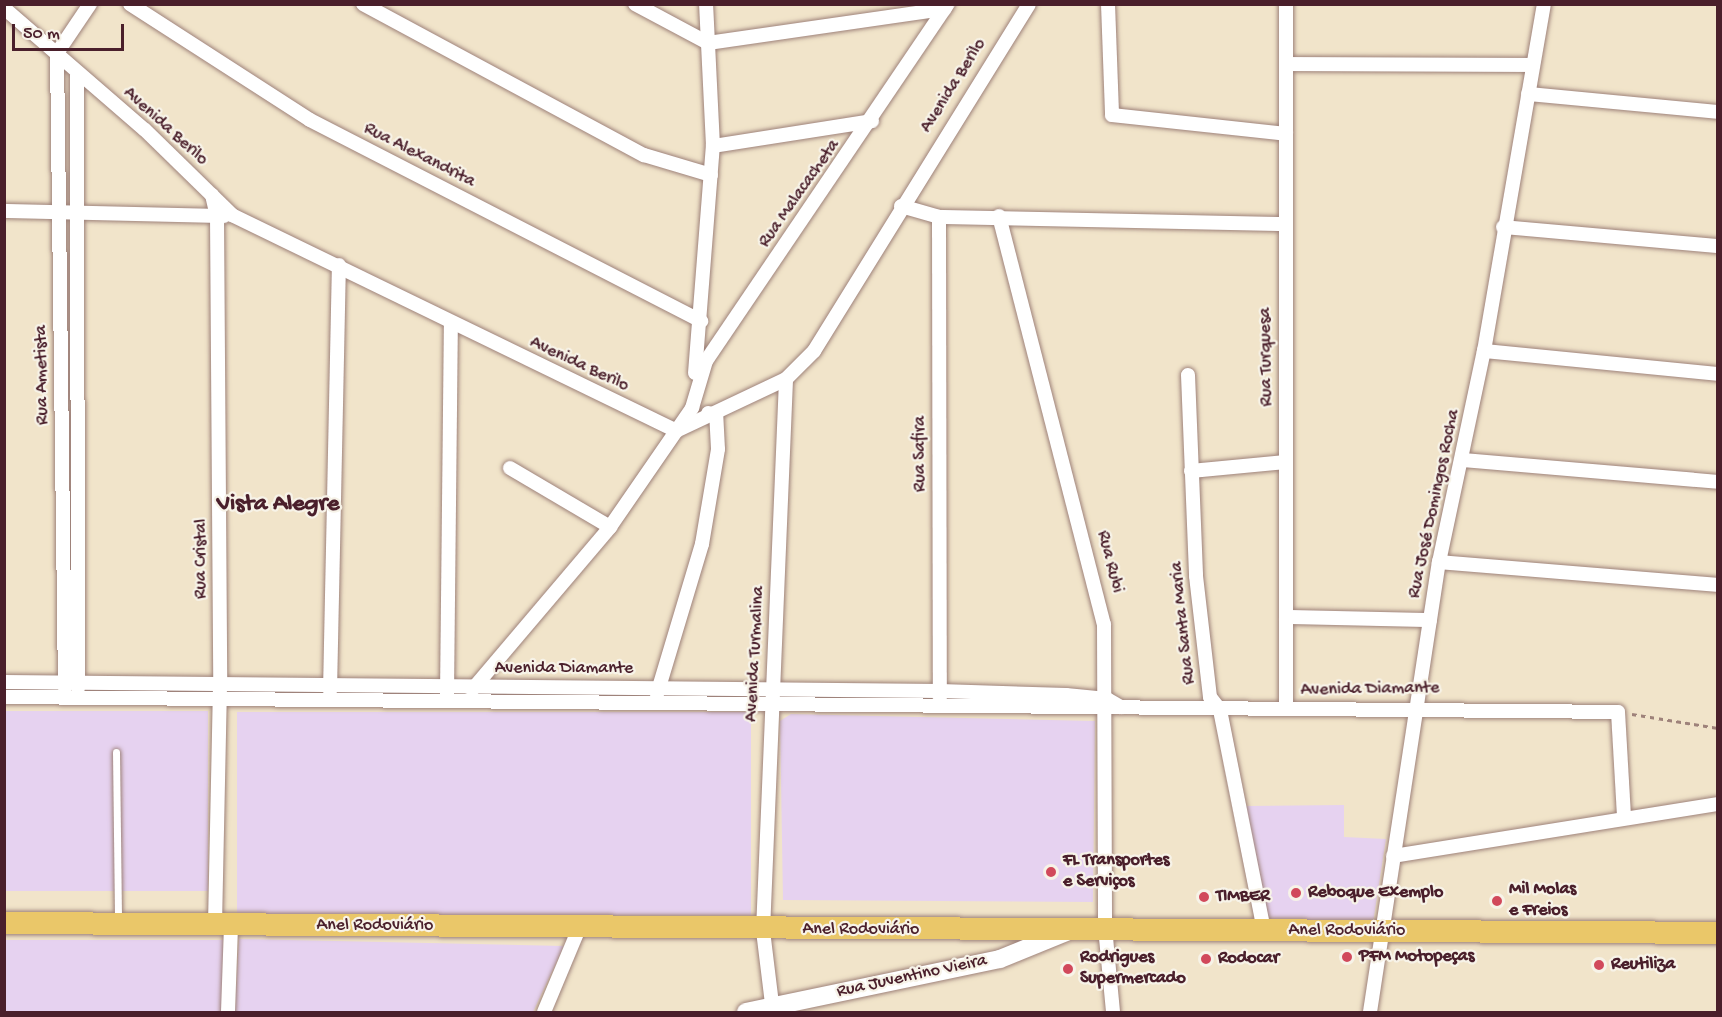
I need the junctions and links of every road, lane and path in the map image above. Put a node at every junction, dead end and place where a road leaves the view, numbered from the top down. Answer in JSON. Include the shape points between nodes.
{"nodes":[{"id":1,"x":90,"y":4,"type":"edge"},
{"id":2,"x":130,"y":4,"type":"edge"},
{"id":3,"x":363,"y":4,"type":"edge"},
{"id":4,"x":634,"y":4,"type":"edge"},
{"id":5,"x":706,"y":4,"type":"edge"},
{"id":6,"x":1029,"y":4,"type":"edge"},
{"id":7,"x":1108,"y":4,"type":"edge"},
{"id":8,"x":1286,"y":4,"type":"edge"},
{"id":9,"x":1545,"y":4,"type":"edge"},
{"id":10,"x":946,"y":7,"type":"edge"},
{"id":11,"x":4,"y":8,"type":"edge"},
{"id":12,"x":708,"y":43,"type":"junction"},
{"id":13,"x":57,"y":53,"type":"junction"},
{"id":14,"x":1287,"y":64,"type":"junction"},
{"id":15,"x":1532,"y":65,"type":"junction"},
{"id":16,"x":77,"y":75,"type":"junction"},
{"id":17,"x":1528,"y":94,"type":"junction"},
{"id":18,"x":1718,"y":112,"type":"edge"},
{"id":19,"x":872,"y":121,"type":"junction"},
{"id":20,"x":1286,"y":134,"type":"junction"},
{"id":21,"x":713,"y":146,"type":"junction"},
{"id":22,"x":711,"y":175,"type":"junction"},
{"id":23,"x":212,"y":194,"type":"junction"},
{"id":24,"x":901,"y":206,"type":"junction"},
{"id":25,"x":59,"y":210,"type":"junction"},
{"id":26,"x":74,"y":210,"type":"junction"},
{"id":27,"x":4,"y":211,"type":"edge"},
{"id":28,"x":232,"y":215,"type":"junction"},
{"id":29,"x":217,"y":216,"type":"junction"},
{"id":30,"x":999,"y":216,"type":"junction"},
{"id":31,"x":939,"y":217,"type":"junction"},
{"id":32,"x":1283,"y":224,"type":"junction"},
{"id":33,"x":1503,"y":227,"type":"junction"},
{"id":34,"x":1718,"y":246,"type":"edge"},
{"id":35,"x":339,"y":265,"type":"junction"},
{"id":36,"x":701,"y":321,"type":"junction"},
{"id":37,"x":451,"y":326,"type":"junction"},
{"id":38,"x":1484,"y":351,"type":"junction"},
{"id":39,"x":1718,"y":374,"type":"edge"},
{"id":40,"x":1188,"y":375,"type":"dead end"},
{"id":41,"x":786,"y":379,"type":"junction"},
{"id":42,"x":692,"y":408,"type":"junction"},
{"id":43,"x":717,"y":415,"type":"junction"},
{"id":44,"x":676,"y":431,"type":"junction"},
{"id":45,"x":1463,"y":460,"type":"junction"},
{"id":46,"x":1286,"y":462,"type":"junction"},
{"id":47,"x":510,"y":468,"type":"dead end"},
{"id":48,"x":1191,"y":471,"type":"junction"},
{"id":49,"x":1718,"y":482,"type":"edge"},
{"id":50,"x":610,"y":527,"type":"junction"},
{"id":51,"x":1439,"y":562,"type":"junction"},
{"id":52,"x":1718,"y":585,"type":"edge"},
{"id":53,"x":1286,"y":617,"type":"junction"},
{"id":54,"x":1430,"y":620,"type":"junction"},
{"id":55,"x":71,"y":680,"type":"junction"},
{"id":56,"x":4,"y":682,"type":"edge"},
{"id":57,"x":658,"y":686,"type":"junction"},
{"id":58,"x":474,"y":687,"type":"junction"},
{"id":59,"x":774,"y":688,"type":"junction"},
{"id":60,"x":330,"y":691,"type":"junction"},
{"id":61,"x":940,"y":691,"type":"junction"},
{"id":62,"x":220,"y":693,"type":"junction"},
{"id":63,"x":447,"y":693,"type":"junction"},
{"id":64,"x":72,"y":696,"type":"junction"},
{"id":65,"x":4,"y":697,"type":"edge"},
{"id":66,"x":466,"y":701,"type":"junction"},
{"id":67,"x":655,"y":703,"type":"junction"},
{"id":68,"x":770,"y":704,"type":"junction"},
{"id":69,"x":1107,"y":704,"type":"junction"},
{"id":70,"x":940,"y":706,"type":"junction"},
{"id":71,"x":1419,"y":707,"type":"junction"},
{"id":72,"x":1286,"y":709,"type":"junction"},
{"id":73,"x":1220,"y":710,"type":"junction"},
{"id":74,"x":1618,"y":712,"type":"junction"},
{"id":75,"x":1718,"y":728,"type":"edge"},
{"id":76,"x":116,"y":752,"type":"dead end"},
{"id":77,"x":1718,"y":804,"type":"edge"},
{"id":78,"x":1624,"y":816,"type":"junction"},
{"id":79,"x":1393,"y":856,"type":"junction"},
{"id":80,"x":4,"y":923,"type":"edge"},
{"id":81,"x":118,"y":923,"type":"junction"},
{"id":82,"x":223,"y":925,"type":"junction"},
{"id":83,"x":580,"y":926,"type":"junction"},
{"id":84,"x":1104,"y":927,"type":"junction"},
{"id":85,"x":1074,"y":929,"type":"junction"},
{"id":86,"x":1264,"y":930,"type":"junction"},
{"id":87,"x":762,"y":931,"type":"junction"},
{"id":88,"x":1386,"y":931,"type":"junction"},
{"id":89,"x":1718,"y":933,"type":"edge"},
{"id":90,"x":773,"y":1009,"type":"edge"},
{"id":91,"x":228,"y":1012,"type":"edge"},
{"id":92,"x":544,"y":1012,"type":"edge"},
{"id":93,"x":746,"y":1012,"type":"edge"},
{"id":94,"x":1113,"y":1012,"type":"edge"},
{"id":95,"x":1371,"y":1012,"type":"edge"}],
"edges":[{"from":1,"to":13,"type":"street"},
{"from":2,"to":36,"type":"street","name":"Rua Alexandrita","via":[[310,120]]},
{"from":3,"to":22,"type":"street","via":[[644,155]]},
{"from":4,"to":12,"type":"street"},
{"from":5,"to":12,"type":"street"},
{"from":6,"to":24,"type":"street","name":"Avenida Berilo"},
{"from":7,"to":20,"type":"street","via":[[1112,115]]},
{"from":8,"to":14,"type":"street","name":"Rua Turquesa"},
{"from":9,"to":15,"type":"street","name":"Rua José Domingos Rocha"},
{"from":10,"to":12,"type":"street"},
{"from":10,"to":19,"type":"street","name":"Rua Malacacheta"},
{"from":11,"to":13,"type":"street","name":"Avenida Berilo"},
{"from":12,"to":21,"type":"street"},
{"from":13,"to":16,"type":"street","name":"Avenida Berilo"},
{"from":13,"to":25,"type":"street","name":"Rua Ametista"},
{"from":14,"to":15,"type":"street"},
{"from":14,"to":20,"type":"street","name":"Rua Turquesa"},
{"from":15,"to":17,"type":"street","name":"Rua José Domingos Rocha"},
{"from":16,"to":23,"type":"street","name":"Avenida Berilo"},
{"from":16,"to":26,"type":"street","name":"Rua Ametista"},
{"from":17,"to":18,"type":"street"},
{"from":17,"to":33,"type":"street","name":"Rua José Domingos Rocha"},
{"from":19,"to":21,"type":"street"},
{"from":19,"to":42,"type":"street","name":"Rua Malacacheta","via":[[706,361]]},
{"from":20,"to":32,"type":"street","name":"Rua Turquesa"},
{"from":21,"to":22,"type":"street"},
{"from":22,"to":36,"type":"street"},
{"from":23,"to":28,"type":"street","name":"Avenida Berilo"},
{"from":23,"to":29,"type":"street","name":"Rua Cristal"},
{"from":24,"to":31,"type":"street"},
{"from":24,"to":41,"type":"street","name":"Avenida Berilo","via":[[814,351]]},
{"from":25,"to":26,"type":"street"},
{"from":25,"to":27,"type":"street"},
{"from":25,"to":55,"type":"street","name":"Rua Ametista"},
{"from":26,"to":29,"type":"street"},
{"from":26,"to":55,"type":"street","name":"Rua Ametista"},
{"from":28,"to":29,"type":"street"},
{"from":28,"to":35,"type":"street","name":"Avenida Berilo"},
{"from":29,"to":62,"type":"street","name":"Rua Cristal"},
{"from":30,"to":31,"type":"street"},
{"from":30,"to":32,"type":"street"},
{"from":30,"to":69,"type":"street","name":"Rua Rubi","via":[[1099,597]]},
{"from":31,"to":61,"type":"street","name":"Rua Safira"},
{"from":32,"to":46,"type":"street","name":"Rua Turquesa"},
{"from":33,"to":34,"type":"street"},
{"from":33,"to":38,"type":"street","name":"Rua José Domingos Rocha"},
{"from":35,"to":37,"type":"street","name":"Avenida Berilo"},
{"from":35,"to":60,"type":"street"},
{"from":36,"to":42,"type":"street"},
{"from":37,"to":44,"type":"street","name":"Avenida Berilo"},
{"from":37,"to":63,"type":"street"},
{"from":38,"to":39,"type":"street"},
{"from":38,"to":45,"type":"street","name":"Rua José Domingos Rocha"},
{"from":40,"to":48,"type":"street","name":"Rua Santa Maria"},
{"from":41,"to":43,"type":"street","name":"Avenida Berilo"},
{"from":41,"to":59,"type":"street","name":"Avenida Turmalina"},
{"from":42,"to":43,"type":"street"},
{"from":42,"to":44,"type":"street"},
{"from":43,"to":44,"type":"street","name":"Avenida Berilo"},
{"from":43,"to":57,"type":"street","via":[[718,449],[702,544]]},
{"from":44,"to":50,"type":"street"},
{"from":45,"to":49,"type":"street"},
{"from":45,"to":51,"type":"street","name":"Rua José Domingos Rocha"},
{"from":46,"to":48,"type":"street"},
{"from":46,"to":53,"type":"street","name":"Rua Turquesa"},
{"from":47,"to":50,"type":"street"},
{"from":48,"to":73,"type":"street","name":"Rua Santa Maria","via":[[1208,686]]},
{"from":50,"to":58,"type":"street"},
{"from":51,"to":52,"type":"street"},
{"from":51,"to":54,"type":"street","name":"Rua José Domingos Rocha"},
{"from":53,"to":54,"type":"street"},
{"from":53,"to":72,"type":"street","name":"Rua Turquesa"},
{"from":54,"to":71,"type":"street","name":"Rua José Domingos Rocha"},
{"from":55,"to":56,"type":"street","name":"Avenida Diamante"},
{"from":55,"to":62,"type":"street","name":"Avenida Diamante"},
{"from":55,"to":64,"type":"street","name":"Rua Ametista"},
{"from":57,"to":58,"type":"street","name":"Avenida Diamante"},
{"from":57,"to":59,"type":"street","name":"Avenida Diamante"},
{"from":57,"to":67,"type":"street"},
{"from":58,"to":63,"type":"street","name":"Avenida Diamante"},
{"from":58,"to":66,"type":"street"},
{"from":59,"to":61,"type":"street","name":"Avenida Diamante"},
{"from":59,"to":68,"type":"street","name":"Avenida Turmalina"},
{"from":60,"to":62,"type":"street","name":"Avenida Diamante"},
{"from":60,"to":63,"type":"street","name":"Avenida Diamante"},
{"from":61,"to":69,"type":"street","name":"Avenida Diamante"},
{"from":61,"to":70,"type":"street","name":"Rua Safira"},
{"from":62,"to":64,"type":"street","name":"Avenida Diamante"},
{"from":62,"to":82,"type":"street","name":"Rua Cristal"},
{"from":63,"to":66,"type":"street","name":"Avenida Diamante"},
{"from":64,"to":65,"type":"street","name":"Avenida Diamante"},
{"from":66,"to":67,"type":"street","name":"Avenida Diamante"},
{"from":67,"to":68,"type":"street","name":"Avenida Diamante"},
{"from":68,"to":70,"type":"street","name":"Avenida Diamante"},
{"from":68,"to":87,"type":"street","name":"Avenida Turmalina"},
{"from":69,"to":70,"type":"street","name":"Avenida Diamante"},
{"from":69,"to":73,"type":"street","name":"Avenida Diamante"},
{"from":69,"to":84,"type":"street","name":"Rua Rubi"},
{"from":71,"to":72,"type":"street","name":"Avenida Diamante"},
{"from":71,"to":74,"type":"street","name":"Avenida Diamante"},
{"from":71,"to":79,"type":"street","name":"Rua José Domingos Rocha"},
{"from":72,"to":73,"type":"street","name":"Avenida Diamante"},
{"from":73,"to":86,"type":"street","name":"Rua Santa Maria"},
{"from":74,"to":75,"type":"path"},
{"from":74,"to":78,"type":"street"},
{"from":76,"to":81,"type":"lane"},
{"from":77,"to":78,"type":"street"},
{"from":78,"to":79,"type":"street"},
{"from":79,"to":88,"type":"street","name":"Rua José Domingos Rocha"},
{"from":80,"to":81,"type":"main road","name":"Anel Rodoviário"},
{"from":81,"to":82,"type":"main road","name":"Anel Rodoviário"},
{"from":82,"to":83,"type":"main road","name":"Anel Rodoviário"},
{"from":82,"to":91,"type":"street","name":"Rua Cristal"},
{"from":83,"to":87,"type":"main road","name":"Anel Rodoviário"},
{"from":83,"to":92,"type":"street"},
{"from":84,"to":85,"type":"main road","name":"Anel Rodoviário"},
{"from":84,"to":86,"type":"main road","name":"Anel Rodoviário"},
{"from":84,"to":94,"type":"street","name":"Rua Rubi"},
{"from":85,"to":87,"type":"main road","name":"Anel Rodoviário"},
{"from":85,"to":90,"type":"street","name":"Rua Juventino Vieira","via":[[1000,959]]},
{"from":86,"to":88,"type":"main road","name":"Anel Rodoviário"},
{"from":87,"to":90,"type":"street","name":"Avenida Turmalina"},
{"from":88,"to":89,"type":"main road","name":"Anel Rodoviário"},
{"from":88,"to":95,"type":"street","name":"Rua José Domingos Rocha"},
{"from":90,"to":93,"type":"street","name":"Rua Juventino Vieira"}]}
